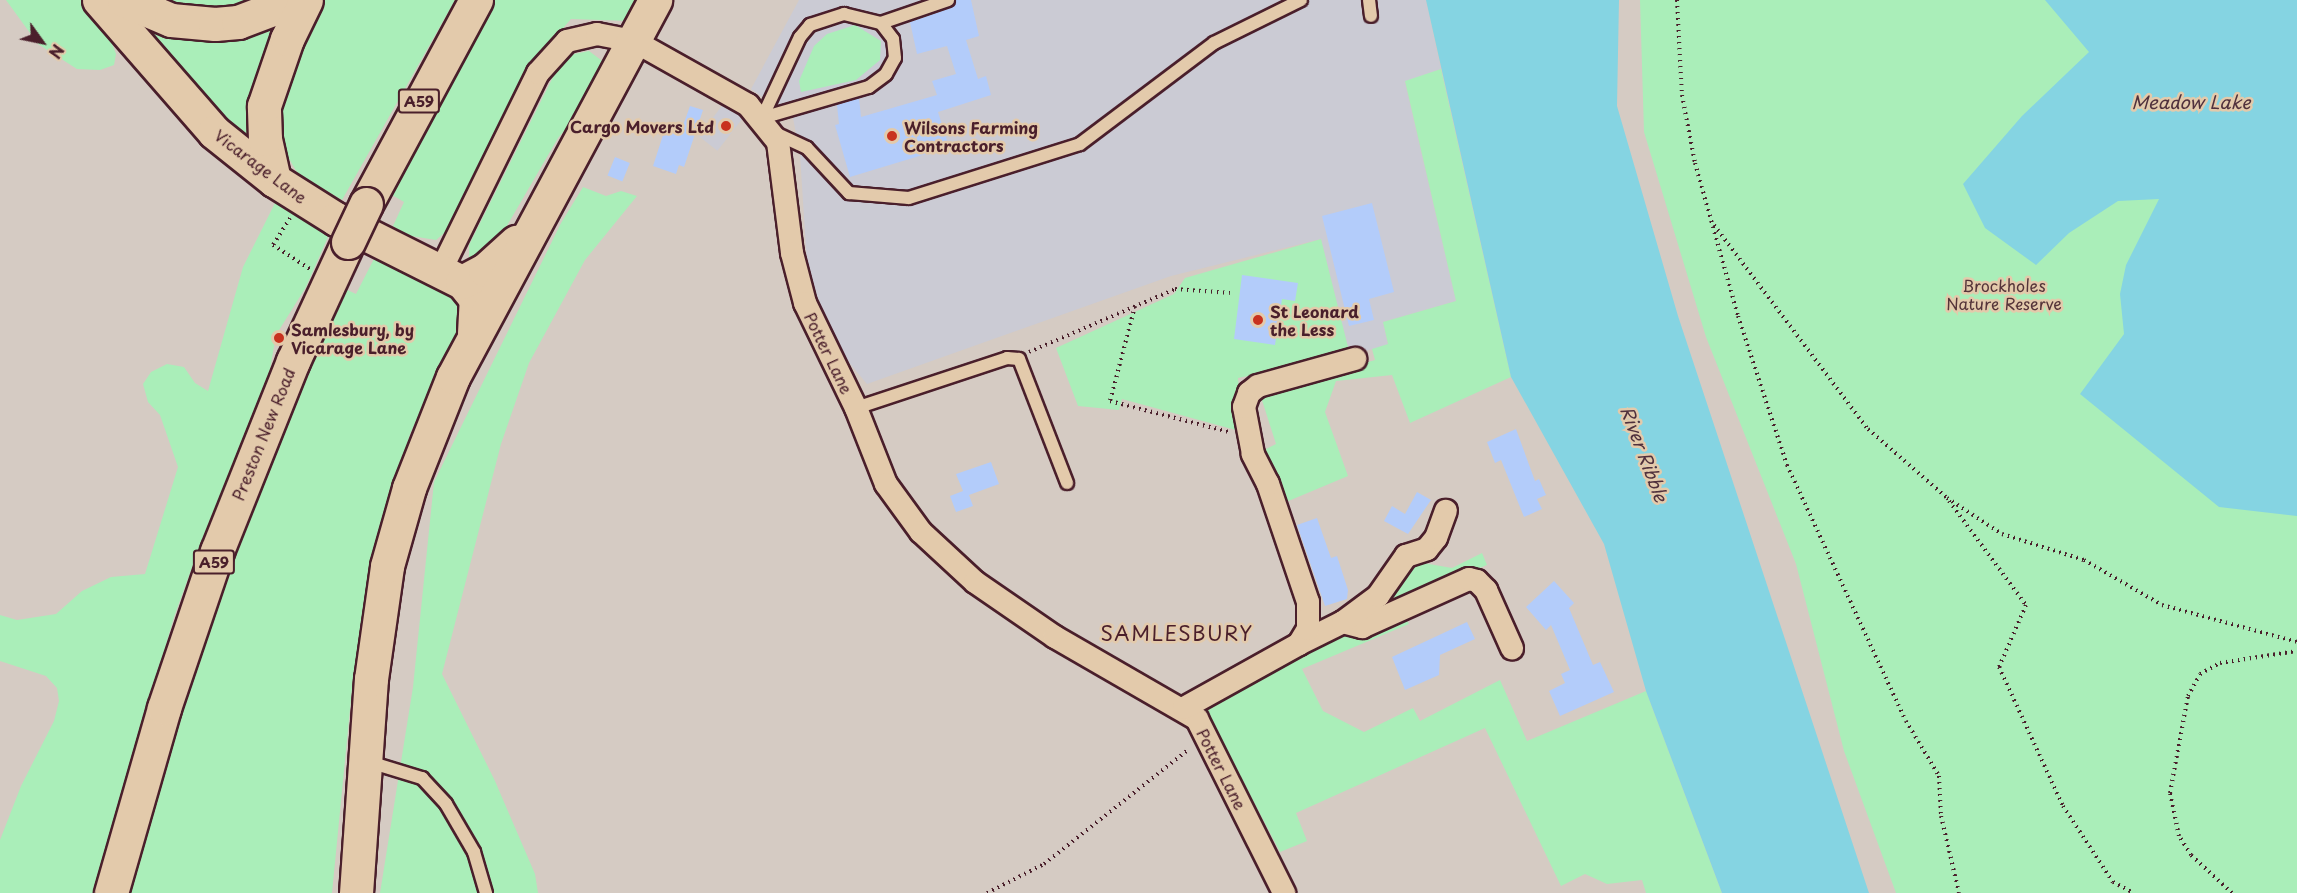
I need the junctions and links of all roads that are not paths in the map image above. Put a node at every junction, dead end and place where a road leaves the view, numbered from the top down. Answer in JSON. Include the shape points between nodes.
{"nodes":[{"id":1,"x":99,"y":0,"type":"edge"},
{"id":2,"x":124,"y":0,"type":"edge"},
{"id":3,"x":296,"y":0,"type":"edge"},
{"id":4,"x":306,"y":0,"type":"edge"},
{"id":5,"x":476,"y":0,"type":"edge"},
{"id":6,"x":655,"y":0,"type":"edge"},
{"id":7,"x":948,"y":0,"type":"edge"},
{"id":8,"x":1301,"y":0,"type":"edge"},
{"id":9,"x":1369,"y":0,"type":"edge"},
{"id":10,"x":1371,"y":16,"type":"dead end"},
{"id":11,"x":881,"y":23,"type":"junction"},
{"id":12,"x":634,"y":40,"type":"junction"},
{"id":13,"x":767,"y":125,"type":"junction"},
{"id":14,"x":274,"y":180,"type":"junction"},
{"id":15,"x":530,"y":232,"type":"junction"},
{"id":16,"x":451,"y":277,"type":"junction"},
{"id":17,"x":473,"y":338,"type":"junction"},
{"id":18,"x":1354,"y":359,"type":"dead end"},
{"id":19,"x":856,"y":408,"type":"junction"},
{"id":20,"x":1067,"y":483,"type":"dead end"},
{"id":21,"x":1446,"y":511,"type":"dead end"},
{"id":22,"x":1343,"y":622,"type":"junction"},
{"id":23,"x":1299,"y":644,"type":"junction"},
{"id":24,"x":1512,"y":648,"type":"dead end"},
{"id":25,"x":1184,"y":708,"type":"junction"},
{"id":26,"x":365,"y":760,"type":"junction"},
{"id":27,"x":111,"y":893,"type":"edge"},
{"id":28,"x":356,"y":893,"type":"edge"},
{"id":29,"x":486,"y":893,"type":"edge"},
{"id":30,"x":1284,"y":893,"type":"edge"}],
"edges":[{"from":1,"to":14,"type":"main road","name":"Vicarage Lane","via":[[214,132]]},
{"from":2,"to":3,"type":"main road","via":[[171,20],[215,24],[238,22]]},
{"from":4,"to":14,"type":"main road","via":[[287,39],[264,106],[265,139]]},
{"from":5,"to":27,"type":"main road","name":"Preston New Road","number":"A59","bridge":true,"via":[[366,204],[293,361],[217,551],[164,708]]},
{"from":6,"to":12,"type":"main road"},
{"from":7,"to":11,"type":"lane"},
{"from":8,"to":13,"type":"lane","via":[[1214,43],[1080,144],[909,198],[849,193],[807,148]]},
{"from":9,"to":10,"type":"lane"},
{"from":11,"to":13,"type":"lane","via":[[844,14],[810,25],[800,37]]},
{"from":11,"to":13,"type":"lane","via":[[893,39],[895,58],[886,74],[869,87]]},
{"from":12,"to":13,"type":"street","via":[[748,105]]},
{"from":12,"to":15,"type":"main road"},
{"from":12,"to":16,"type":"street","via":[[597,34],[567,40],[554,50],[538,73]]},
{"from":13,"to":19,"type":"street","name":"Potter Lane","via":[[782,155],[792,253],[805,303]]},
{"from":14,"to":16,"type":"main road","name":"Vicarage Lane"},
{"from":15,"to":16,"type":"main road","via":[[484,270]]},
{"from":15,"to":17,"type":"main road"},
{"from":16,"to":17,"type":"main road","via":[[476,299]]},
{"from":17,"to":26,"type":"main road","via":[[438,410],[397,525],[371,679]]},
{"from":18,"to":23,"type":"street","via":[[1258,386],[1249,393],[1244,407],[1251,438],[1308,602],[1308,629]]},
{"from":19,"to":20,"type":"lane","via":[[1008,358],[1019,359]]},
{"from":19,"to":25,"type":"street","name":"Potter Lane","via":[[885,484],[921,532],[975,582],[1055,637]]},
{"from":21,"to":22,"type":"street","via":[[1436,538],[1427,549],[1406,556],[1388,586]]},
{"from":22,"to":23,"type":"street"},
{"from":22,"to":24,"type":"street","via":[[1362,627],[1468,579],[1486,590]]},
{"from":23,"to":25,"type":"street"},
{"from":25,"to":30,"type":"street","name":"Potter Lane","via":[[1197,719],[1206,735]]},
{"from":26,"to":28,"type":"main road"},
{"from":26,"to":29,"type":"lane","via":[[422,778],[446,804],[474,852]]}]}
